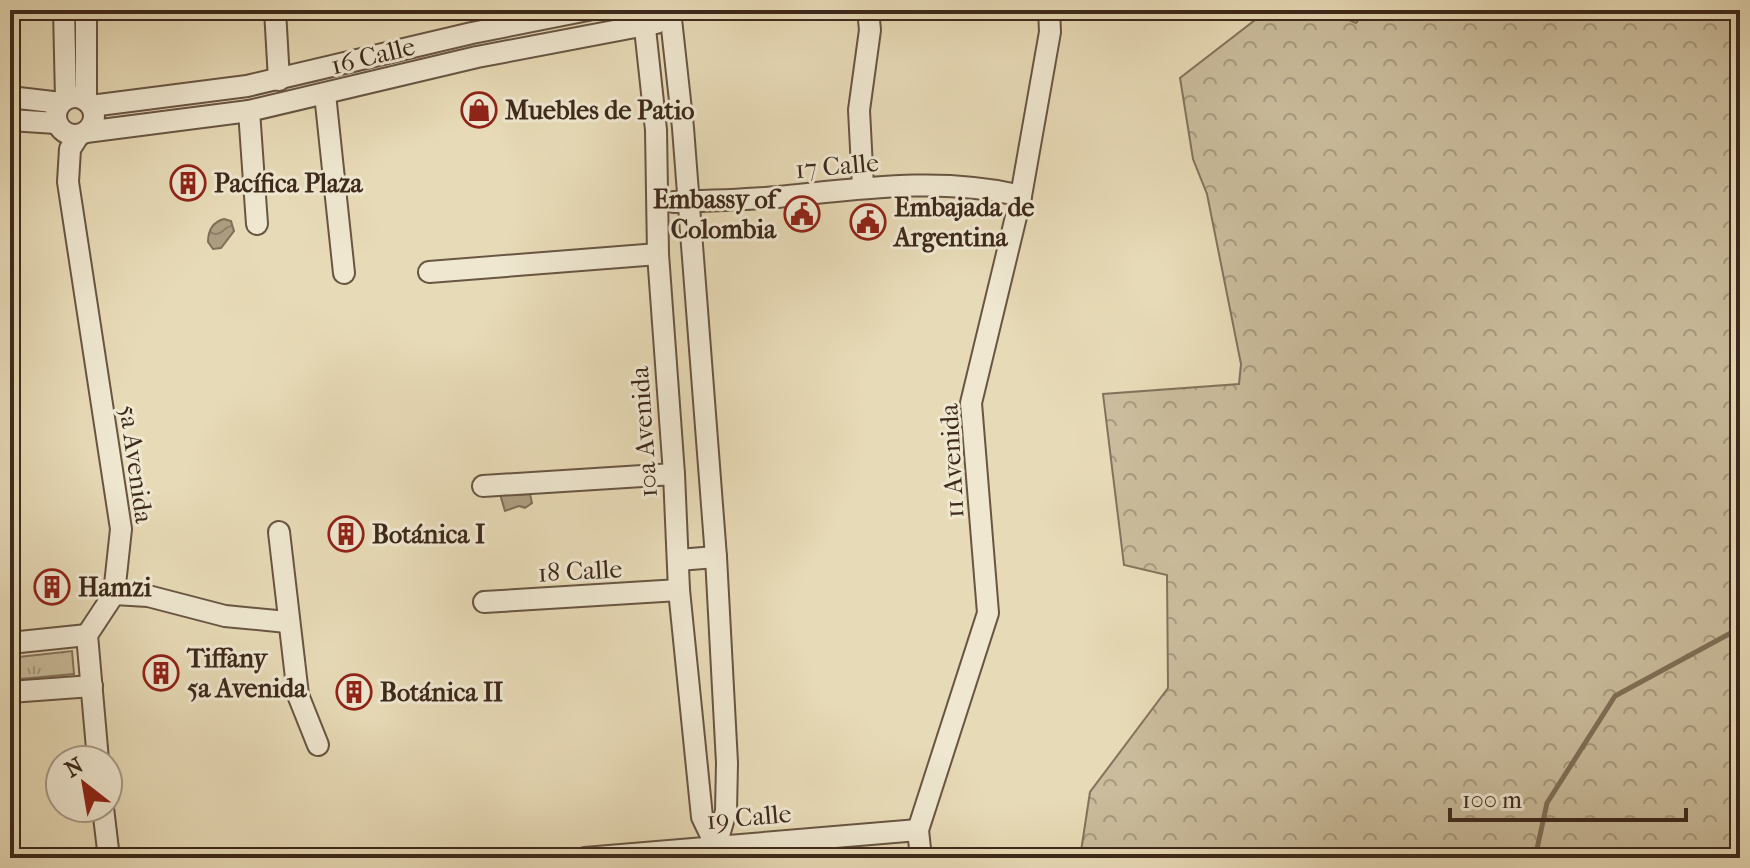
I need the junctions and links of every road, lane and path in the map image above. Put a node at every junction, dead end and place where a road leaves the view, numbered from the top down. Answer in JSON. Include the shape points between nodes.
{"nodes":[{"id":1,"x":64,"y":10,"type":"edge"},
{"id":2,"x":86,"y":10,"type":"edge"},
{"id":3,"x":275,"y":10,"type":"edge"},
{"id":4,"x":588,"y":10,"type":"edge"},
{"id":5,"x":868,"y":10,"type":"edge"},
{"id":6,"x":1049,"y":10,"type":"edge"},
{"id":7,"x":671,"y":16,"type":"edge"},
{"id":8,"x":644,"y":17,"type":"edge"},
{"id":9,"x":279,"y":80,"type":"junction"},
{"id":10,"x":325,"y":94,"type":"junction"},
{"id":11,"x":10,"y":97,"type":"edge"},
{"id":12,"x":249,"y":111,"type":"junction"},
{"id":13,"x":74,"y":116,"type":"junction"},
{"id":14,"x":10,"y":120,"type":"edge"},
{"id":15,"x":863,"y":187,"type":"junction"},
{"id":16,"x":1021,"y":196,"type":"junction"},
{"id":17,"x":688,"y":201,"type":"junction"},
{"id":18,"x":658,"y":202,"type":"junction"},
{"id":19,"x":257,"y":224,"type":"dead end"},
{"id":20,"x":658,"y":254,"type":"junction"},
{"id":21,"x":429,"y":272,"type":"dead end"},
{"id":22,"x":344,"y":273,"type":"dead end"},
{"id":23,"x":674,"y":474,"type":"junction"},
{"id":24,"x":483,"y":486,"type":"dead end"},
{"id":25,"x":279,"y":532,"type":"dead end"},
{"id":26,"x":716,"y":557,"type":"junction"},
{"id":27,"x":678,"y":560,"type":"junction"},
{"id":28,"x":679,"y":590,"type":"junction"},
{"id":29,"x":114,"y":594,"type":"junction"},
{"id":30,"x":484,"y":602,"type":"dead end"},
{"id":31,"x":287,"y":622,"type":"junction"},
{"id":32,"x":87,"y":635,"type":"junction"},
{"id":33,"x":10,"y":643,"type":"edge"},
{"id":34,"x":92,"y":686,"type":"junction"},
{"id":35,"x":10,"y":692,"type":"edge"},
{"id":36,"x":97,"y":744,"type":"edge"},
{"id":37,"x":318,"y":745,"type":"dead end"},
{"id":38,"x":105,"y":824,"type":"edge"},
{"id":39,"x":918,"y":830,"type":"junction"},
{"id":40,"x":716,"y":852,"type":"edge"},
{"id":41,"x":109,"y":858,"type":"edge"},
{"id":42,"x":585,"y":858,"type":"edge"},
{"id":43,"x":921,"y":858,"type":"edge"}],
"edges":[{"from":1,"to":13,"type":"street","name":"5a Avenida"},
{"from":2,"to":13,"type":"street","name":"5a Avenida"},
{"from":3,"to":9,"type":"street"},
{"from":4,"to":9,"type":"street","name":"16 Calle"},
{"from":5,"to":15,"type":"street","via":[[859,110]]},
{"from":6,"to":16,"type":"street","name":"11 Avenida","via":[[1050,32]]},
{"from":7,"to":8,"type":"street","name":"16 Calle"},
{"from":7,"to":17,"type":"street"},
{"from":8,"to":10,"type":"street","name":"16 Calle"},
{"from":8,"to":18,"type":"street","name":"10a Avenida"},
{"from":9,"to":13,"type":"street","name":"16 Calle"},
{"from":10,"to":12,"type":"street","name":"16 Calle"},
{"from":10,"to":22,"type":"street"},
{"from":11,"to":13,"type":"street","name":"16 Calle"},
{"from":12,"to":13,"type":"street","name":"16 Calle"},
{"from":12,"to":19,"type":"street"},
{"from":13,"to":14,"type":"street","name":"16 Calle"},
{"from":13,"to":29,"type":"street","name":"5a Avenida","via":[[70,196],[121,529]]},
{"from":15,"to":16,"type":"street","name":"17 Calle","via":[[989,188]]},
{"from":15,"to":17,"type":"street","name":"17 Calle"},
{"from":16,"to":39,"type":"street","name":"11 Avenida","via":[[970,410],[988,613]]},
{"from":17,"to":18,"type":"street","name":"17 Calle"},
{"from":17,"to":26,"type":"street"},
{"from":18,"to":20,"type":"street","name":"10a Avenida"},
{"from":20,"to":21,"type":"street"},
{"from":20,"to":23,"type":"street","name":"10a Avenida"},
{"from":23,"to":24,"type":"street"},
{"from":23,"to":27,"type":"street","name":"10a Avenida"},
{"from":25,"to":31,"type":"street"},
{"from":26,"to":27,"type":"street"},
{"from":26,"to":40,"type":"street","via":[[727,763],[726,811]]},
{"from":27,"to":28,"type":"street","name":"10a Avenida"},
{"from":28,"to":30,"type":"street","name":"18 Calle"},
{"from":28,"to":40,"type":"street","name":"10a Avenida","via":[[702,817]]},
{"from":29,"to":31,"type":"street"},
{"from":29,"to":32,"type":"street","name":"5a Avenida"},
{"from":31,"to":37,"type":"street","via":[[298,695]]},
{"from":32,"to":33,"type":"street"},
{"from":32,"to":34,"type":"street"},
{"from":34,"to":35,"type":"street"},
{"from":34,"to":36,"type":"street"},
{"from":38,"to":41,"type":"street"},
{"from":39,"to":40,"type":"street","name":"19 Calle"},
{"from":39,"to":43,"type":"street","name":"11 Avenida"},
{"from":40,"to":42,"type":"street","name":"19 Calle"}]}
